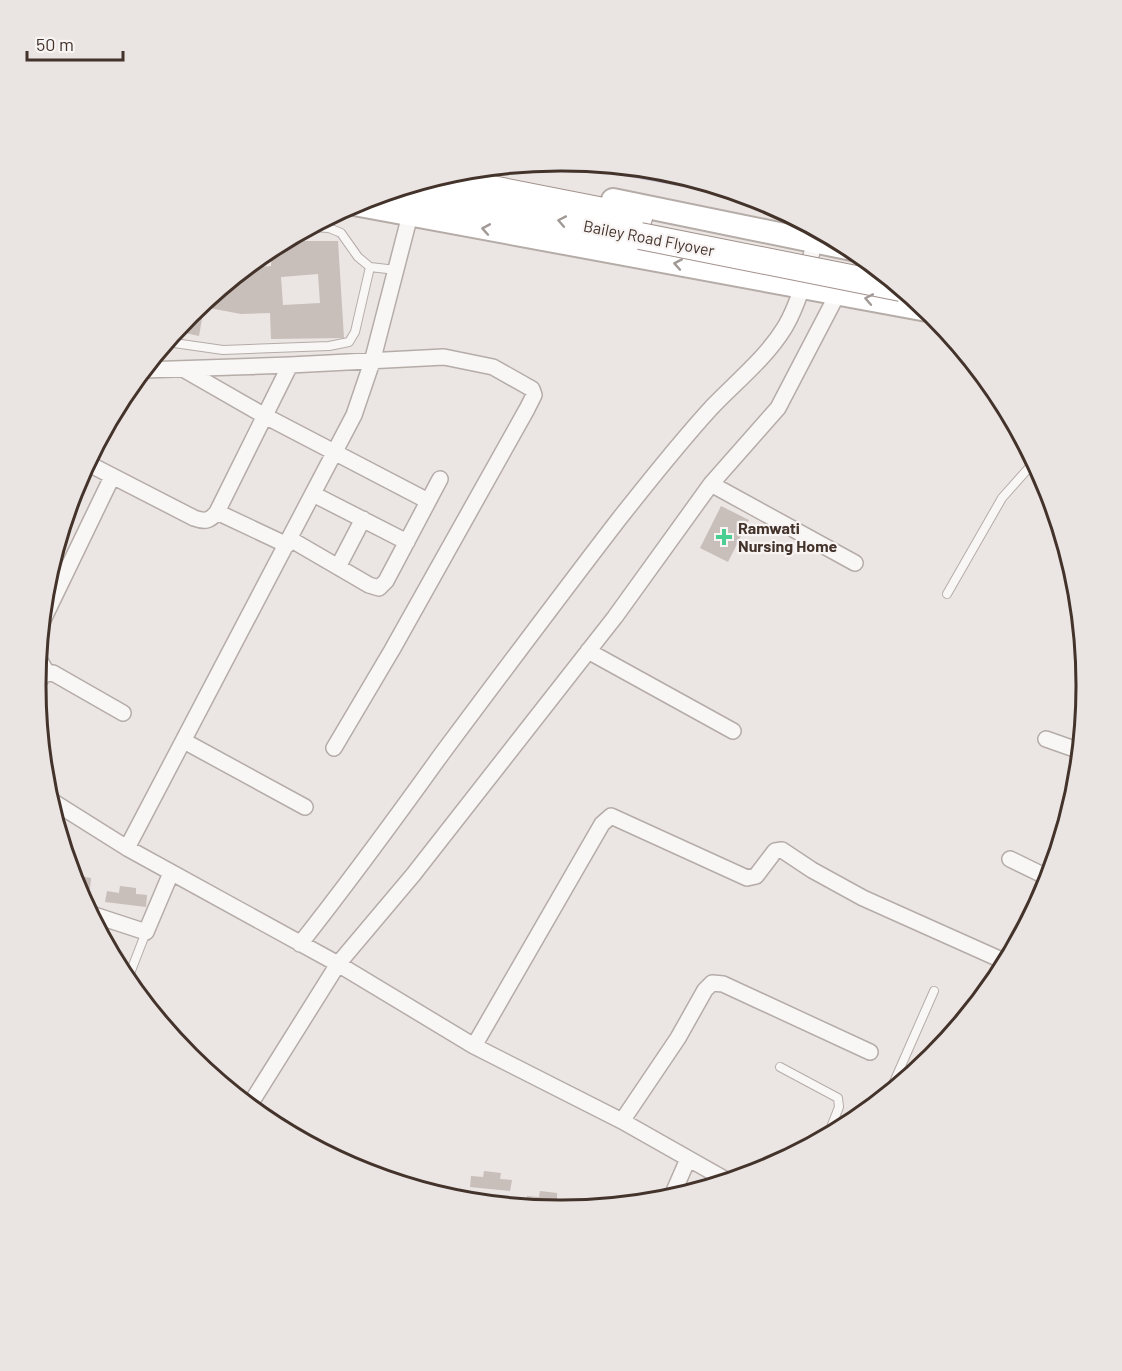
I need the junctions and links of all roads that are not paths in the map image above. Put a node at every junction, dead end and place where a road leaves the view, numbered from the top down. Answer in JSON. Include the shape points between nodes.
{"nodes":[{"id":1,"x":486,"y":176,"type":"edge"},
{"id":2,"x":455,"y":182,"type":"edge"},
{"id":3,"x":417,"y":192,"type":"edge"},
{"id":4,"x":371,"y":207,"type":"edge"},
{"id":5,"x":410,"y":215,"type":"junction"},
{"id":6,"x":642,"y":227,"type":"junction"},
{"id":7,"x":326,"y":228,"type":"edge"},
{"id":8,"x":815,"y":241,"type":"junction"},
{"id":9,"x":822,"y":243,"type":"edge"},
{"id":10,"x":855,"y":264,"type":"edge"},
{"id":11,"x":370,"y":267,"type":"junction"},
{"id":12,"x":396,"y":270,"type":"junction"},
{"id":13,"x":803,"y":286,"type":"junction"},
{"id":14,"x":891,"y":292,"type":"edge"},
{"id":15,"x":838,"y":293,"type":"junction"},
{"id":16,"x":894,"y":294,"type":"edge"},
{"id":17,"x":177,"y":343,"type":"edge"},
{"id":18,"x":372,"y":362,"type":"junction"},
{"id":19,"x":290,"y":365,"type":"junction"},
{"id":20,"x":183,"y":369,"type":"junction"},
{"id":21,"x":155,"y":370,"type":"edge"},
{"id":22,"x":265,"y":416,"type":"junction"},
{"id":23,"x":335,"y":453,"type":"junction"},
{"id":24,"x":96,"y":468,"type":"edge"},
{"id":25,"x":1027,"y":470,"type":"edge"},
{"id":26,"x":112,"y":477,"type":"junction"},
{"id":27,"x":440,"y":479,"type":"dead end"},
{"id":28,"x":711,"y":484,"type":"junction"},
{"id":29,"x":314,"y":494,"type":"junction"},
{"id":30,"x":428,"y":501,"type":"junction"},
{"id":31,"x":217,"y":512,"type":"junction"},
{"id":32,"x":363,"y":519,"type":"junction"},
{"id":33,"x":288,"y":542,"type":"junction"},
{"id":34,"x":407,"y":542,"type":"junction"},
{"id":35,"x":855,"y":563,"type":"dead end"},
{"id":36,"x":338,"y":567,"type":"junction"},
{"id":37,"x":947,"y":594,"type":"dead end"},
{"id":38,"x":54,"y":597,"type":"edge"},
{"id":39,"x":588,"y":651,"type":"junction"},
{"id":40,"x":47,"y":673,"type":"edge"},
{"id":41,"x":123,"y":713,"type":"dead end"},
{"id":42,"x":733,"y":731,"type":"dead end"},
{"id":43,"x":1046,"y":739,"type":"dead end"},
{"id":44,"x":184,"y":741,"type":"junction"},
{"id":45,"x":334,"y":748,"type":"dead end"},
{"id":46,"x":1071,"y":748,"type":"edge"},
{"id":47,"x":61,"y":807,"type":"edge"},
{"id":48,"x":305,"y":807,"type":"dead end"},
{"id":49,"x":127,"y":848,"type":"junction"},
{"id":50,"x":1010,"y":859,"type":"dead end"},
{"id":51,"x":171,"y":873,"type":"junction"},
{"id":52,"x":1039,"y":873,"type":"edge"},
{"id":53,"x":102,"y":918,"type":"edge"},
{"id":54,"x":146,"y":932,"type":"junction"},
{"id":55,"x":300,"y":944,"type":"junction"},
{"id":56,"x":997,"y":958,"type":"edge"},
{"id":57,"x":338,"y":964,"type":"junction"},
{"id":58,"x":132,"y":970,"type":"edge"},
{"id":59,"x":934,"y":991,"type":"dead end"},
{"id":60,"x":474,"y":1046,"type":"junction"},
{"id":61,"x":870,"y":1052,"type":"dead end"},
{"id":62,"x":780,"y":1067,"type":"dead end"},
{"id":63,"x":897,"y":1074,"type":"edge"},
{"id":64,"x":254,"y":1098,"type":"edge"},
{"id":65,"x":622,"y":1121,"type":"junction"},
{"id":66,"x":833,"y":1122,"type":"edge"},
{"id":67,"x":688,"y":1159,"type":"junction"},
{"id":68,"x":718,"y":1175,"type":"edge"},
{"id":69,"x":676,"y":1186,"type":"edge"}],
"edges":[{"from":1,"to":8,"type":"main road"},
{"from":2,"to":6,"type":"highway","name":"Bailey Road Flyover"},
{"from":6,"to":3,"type":"highway","name":"Bailey Road Flyover","one_way":true},
{"from":4,"to":5,"type":"main road"},
{"from":5,"to":12,"type":"street"},
{"from":13,"to":5,"type":"main road","one_way":true},
{"from":6,"to":10,"type":"highway","name":"Bailey Road Flyover"},
{"from":6,"to":14,"type":"highway","name":"Bailey Road Flyover","bridge":true},
{"from":7,"to":11,"type":"lane","via":[[341,233]]},
{"from":8,"to":9,"type":"main road"},
{"from":8,"to":13,"type":"street"},
{"from":11,"to":12,"type":"lane"},
{"from":11,"to":17,"type":"lane","via":[[355,332],[349,342],[223,350]]},
{"from":12,"to":18,"type":"street"},
{"from":13,"to":15,"type":"main road"},
{"from":13,"to":55,"type":"street","via":[[785,326],[767,353],[683,438],[659,468]]},
{"from":16,"to":15,"type":"main road","one_way":true},
{"from":15,"to":28,"type":"street","via":[[778,408]]},
{"from":18,"to":19,"type":"street"},
{"from":18,"to":23,"type":"street","via":[[354,415]]},
{"from":18,"to":45,"type":"street","via":[[444,357],[469,362],[493,367],[532,389],[534,395]]},
{"from":19,"to":20,"type":"street"},
{"from":19,"to":22,"type":"street"},
{"from":20,"to":21,"type":"street"},
{"from":20,"to":22,"type":"street"},
{"from":22,"to":23,"type":"street"},
{"from":22,"to":31,"type":"street"},
{"from":23,"to":29,"type":"street"},
{"from":23,"to":30,"type":"street"},
{"from":24,"to":26,"type":"street"},
{"from":25,"to":37,"type":"lane","via":[[1002,498]]},
{"from":26,"to":31,"type":"street","via":[[194,518],[209,520]]},
{"from":26,"to":38,"type":"street"},
{"from":27,"to":30,"type":"street"},
{"from":28,"to":35,"type":"street"},
{"from":28,"to":39,"type":"street"},
{"from":29,"to":32,"type":"street"},
{"from":29,"to":33,"type":"street"},
{"from":30,"to":34,"type":"street"},
{"from":31,"to":33,"type":"street"},
{"from":32,"to":34,"type":"street"},
{"from":32,"to":36,"type":"street"},
{"from":33,"to":36,"type":"street"},
{"from":33,"to":44,"type":"street"},
{"from":34,"to":36,"type":"street","via":[[379,588]]},
{"from":39,"to":42,"type":"street"},
{"from":39,"to":57,"type":"street","via":[[413,875]]},
{"from":40,"to":41,"type":"street","via":[[57,674]]},
{"from":43,"to":46,"type":"street"},
{"from":44,"to":48,"type":"street"},
{"from":44,"to":49,"type":"street"},
{"from":47,"to":49,"type":"street"},
{"from":49,"to":51,"type":"street"},
{"from":50,"to":52,"type":"street"},
{"from":51,"to":54,"type":"street"},
{"from":51,"to":55,"type":"street"},
{"from":53,"to":54,"type":"street"},
{"from":54,"to":58,"type":"lane"},
{"from":55,"to":57,"type":"street"},
{"from":56,"to":60,"type":"street","via":[[854,893],[782,850],[774,851],[756,876],[747,878],[611,816],[602,824]]},
{"from":57,"to":60,"type":"street"},
{"from":57,"to":64,"type":"street"},
{"from":59,"to":63,"type":"lane"},
{"from":60,"to":65,"type":"street"},
{"from":61,"to":65,"type":"street","via":[[723,984],[712,983]]},
{"from":62,"to":66,"type":"lane","via":[[838,1098]]},
{"from":65,"to":67,"type":"street"},
{"from":67,"to":68,"type":"street"},
{"from":67,"to":69,"type":"street"}]}
